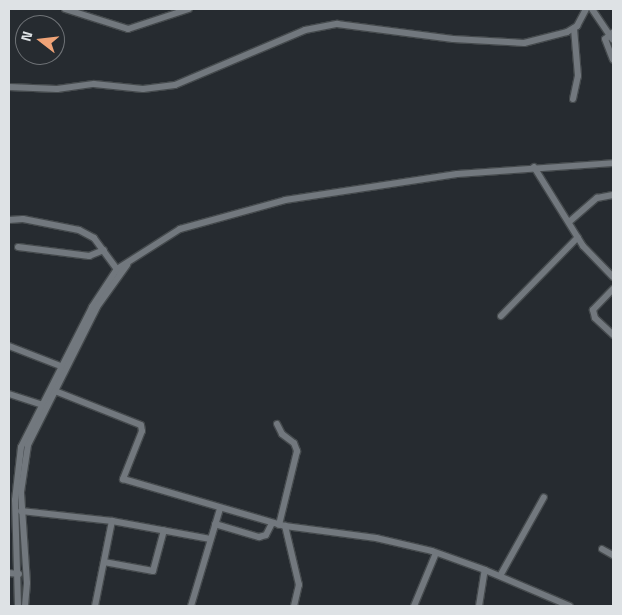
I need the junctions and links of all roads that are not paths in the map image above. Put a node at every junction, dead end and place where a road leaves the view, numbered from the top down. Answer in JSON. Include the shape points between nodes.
{"nodes":[{"id":1,"x":65,"y":9,"type":"edge"},
{"id":2,"x":189,"y":9,"type":"edge"},
{"id":3,"x":586,"y":9,"type":"edge"},
{"id":4,"x":592,"y":9,"type":"edge"},
{"id":5,"x":574,"y":28,"type":"junction"},
{"id":6,"x":612,"y":36,"type":"edge"},
{"id":7,"x":613,"y":60,"type":"edge"},
{"id":8,"x":9,"y":87,"type":"edge"},
{"id":9,"x":573,"y":98,"type":"dead end"},
{"id":10,"x":613,"y":163,"type":"edge"},
{"id":11,"x":534,"y":167,"type":"junction"},
{"id":12,"x":613,"y":195,"type":"edge"},
{"id":13,"x":9,"y":220,"type":"edge"},
{"id":14,"x":570,"y":222,"type":"junction"},
{"id":15,"x":578,"y":237,"type":"junction"},
{"id":16,"x":18,"y":247,"type":"dead end"},
{"id":17,"x":104,"y":250,"type":"junction"},
{"id":18,"x":119,"y":272,"type":"junction"},
{"id":19,"x":613,"y":277,"type":"edge"},
{"id":20,"x":613,"y":289,"type":"edge"},
{"id":21,"x":501,"y":316,"type":"dead end"},
{"id":22,"x":613,"y":335,"type":"edge"},
{"id":23,"x":9,"y":346,"type":"edge"},
{"id":24,"x":62,"y":367,"type":"junction"},
{"id":25,"x":54,"y":391,"type":"junction"},
{"id":26,"x":9,"y":394,"type":"edge"},
{"id":27,"x":43,"y":405,"type":"junction"},
{"id":28,"x":277,"y":424,"type":"dead end"},
{"id":29,"x":15,"y":482,"type":"edge"},
{"id":30,"x":544,"y":497,"type":"dead end"},
{"id":31,"x":220,"y":508,"type":"junction"},
{"id":32,"x":21,"y":511,"type":"junction"},
{"id":33,"x":112,"y":521,"type":"junction"},
{"id":34,"x":215,"y":524,"type":"junction"},
{"id":35,"x":279,"y":525,"type":"junction"},
{"id":36,"x":164,"y":530,"type":"junction"},
{"id":37,"x":210,"y":539,"type":"junction"},
{"id":38,"x":602,"y":549,"type":"dead end"},
{"id":39,"x":436,"y":553,"type":"junction"},
{"id":40,"x":613,"y":555,"type":"edge"},
{"id":41,"x":104,"y":562,"type":"junction"},
{"id":42,"x":485,"y":570,"type":"junction"},
{"id":43,"x":9,"y":574,"type":"edge"},
{"id":44,"x":19,"y":574,"type":"junction"},
{"id":45,"x":500,"y":576,"type":"junction"},
{"id":46,"x":18,"y":606,"type":"edge"},
{"id":47,"x":25,"y":606,"type":"edge"},
{"id":48,"x":95,"y":606,"type":"edge"},
{"id":49,"x":191,"y":606,"type":"edge"},
{"id":50,"x":294,"y":606,"type":"edge"},
{"id":51,"x":414,"y":606,"type":"edge"},
{"id":52,"x":479,"y":606,"type":"edge"},
{"id":53,"x":568,"y":606,"type":"edge"}],
"edges":[{"from":1,"to":2,"type":"street","via":[[128,29]]},
{"from":3,"to":5,"type":"street"},
{"from":4,"to":6,"type":"street"},
{"from":5,"to":8,"type":"street","via":[[554,37],[503,43],[337,24],[283,38],[174,85],[143,89],[94,84],[57,90]]},
{"from":5,"to":9,"type":"street","via":[[578,67]]},
{"from":6,"to":7,"type":"street","via":[[605,40]]},
{"from":10,"to":11,"type":"street"},
{"from":11,"to":14,"type":"street"},
{"from":11,"to":18,"type":"street","via":[[457,174],[267,204],[180,229]]},
{"from":12,"to":14,"type":"street","via":[[597,198]]},
{"from":13,"to":17,"type":"street","via":[[23,219],[79,230]]},
{"from":14,"to":15,"type":"street"},
{"from":15,"to":19,"type":"street"},
{"from":15,"to":21,"type":"street"},
{"from":16,"to":17,"type":"street","via":[[88,256]]},
{"from":17,"to":18,"type":"street"},
{"from":18,"to":24,"type":"street","via":[[101,289]]},
{"from":18,"to":25,"type":"street","via":[[97,307]]},
{"from":20,"to":22,"type":"street","via":[[593,310],[595,318]]},
{"from":23,"to":24,"type":"street"},
{"from":24,"to":25,"type":"street"},
{"from":25,"to":27,"type":"street"},
{"from":25,"to":29,"type":"street","via":[[28,445]]},
{"from":25,"to":31,"type":"street","via":[[140,425],[142,431],[124,479]]},
{"from":26,"to":27,"type":"street"},
{"from":27,"to":29,"type":"street","via":[[21,447]]},
{"from":28,"to":35,"type":"street","via":[[297,451]]},
{"from":29,"to":32,"type":"street"},
{"from":29,"to":44,"type":"street"},
{"from":30,"to":45,"type":"street"},
{"from":31,"to":34,"type":"street"},
{"from":31,"to":35,"type":"street"},
{"from":32,"to":33,"type":"street"},
{"from":32,"to":47,"type":"street","via":[[27,583]]},
{"from":33,"to":36,"type":"street"},
{"from":33,"to":41,"type":"street"},
{"from":34,"to":35,"type":"street","via":[[260,537]]},
{"from":34,"to":37,"type":"street"},
{"from":35,"to":39,"type":"street","via":[[376,538]]},
{"from":35,"to":50,"type":"street","via":[[299,586]]},
{"from":36,"to":37,"type":"street"},
{"from":36,"to":41,"type":"street","via":[[153,571]]},
{"from":37,"to":49,"type":"street"},
{"from":38,"to":40,"type":"street"},
{"from":39,"to":42,"type":"street"},
{"from":39,"to":51,"type":"street"},
{"from":41,"to":48,"type":"street"},
{"from":42,"to":45,"type":"street"},
{"from":42,"to":52,"type":"street"},
{"from":43,"to":44,"type":"street"},
{"from":44,"to":46,"type":"street"},
{"from":45,"to":53,"type":"street"}]}
